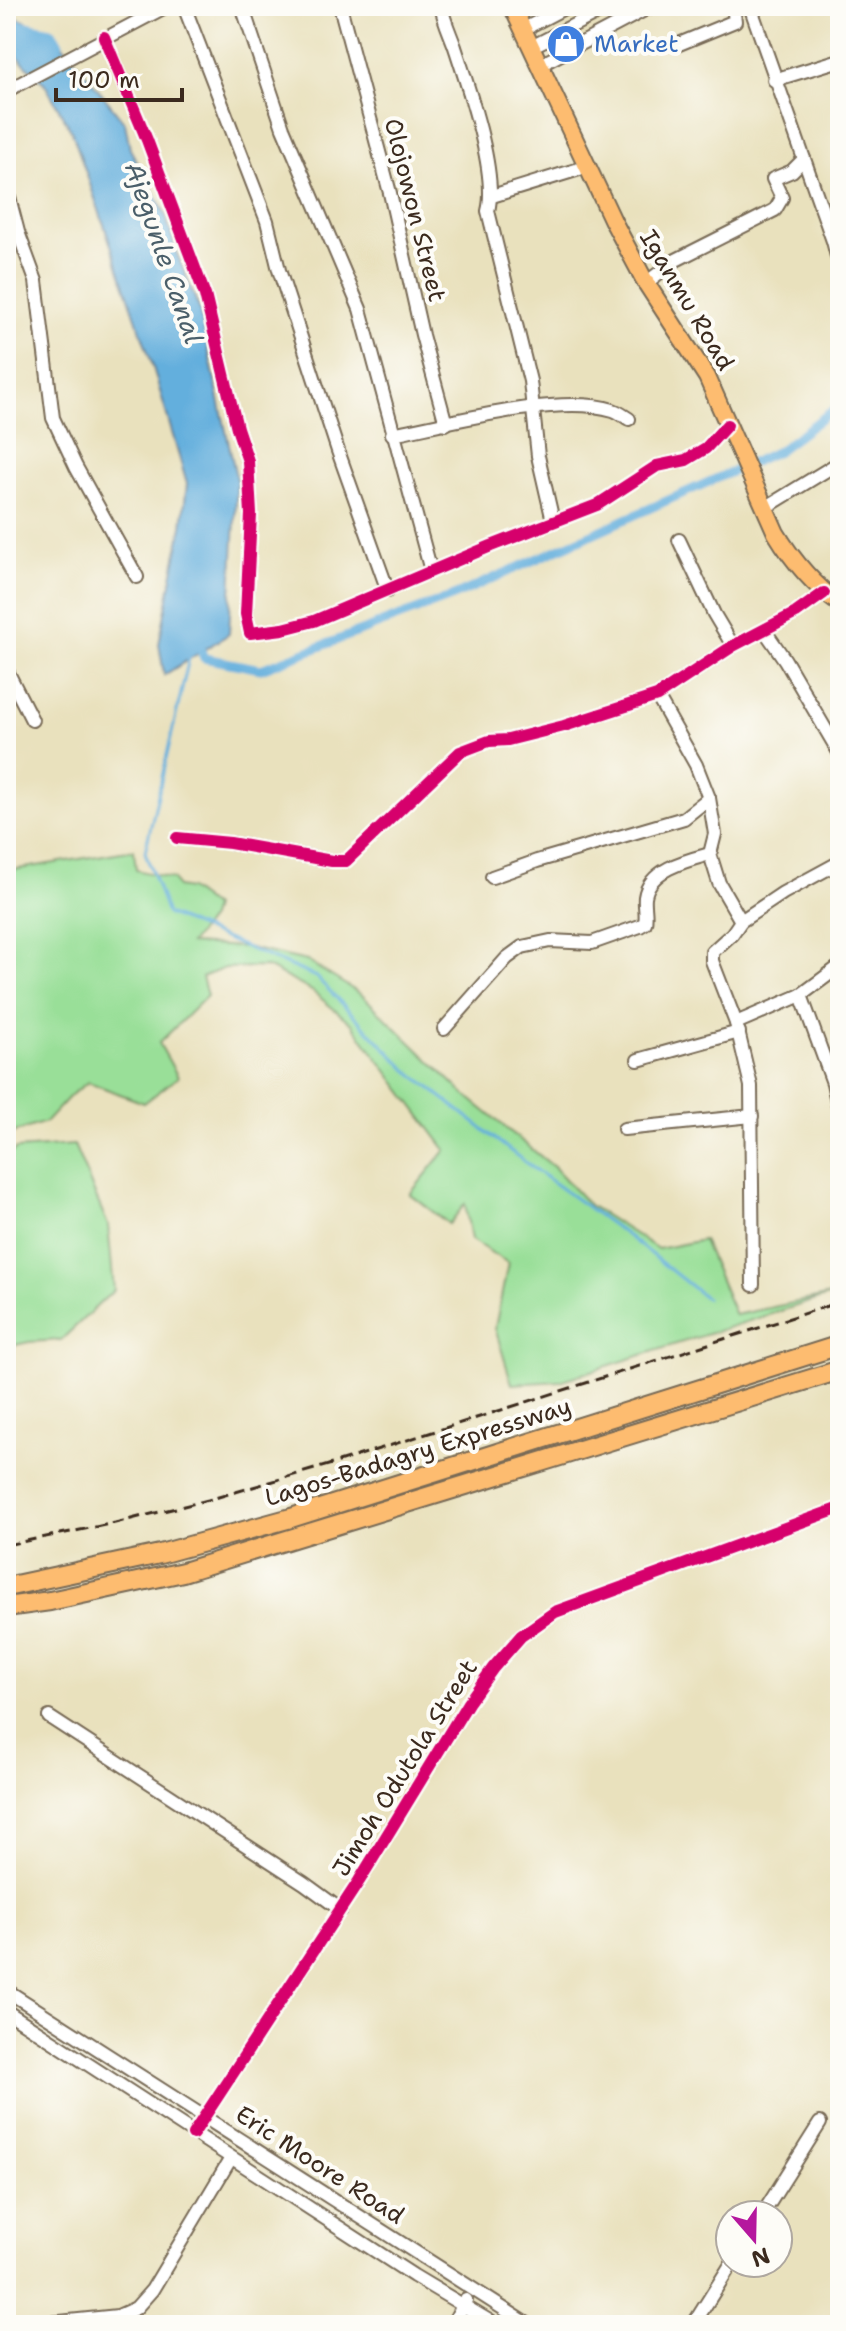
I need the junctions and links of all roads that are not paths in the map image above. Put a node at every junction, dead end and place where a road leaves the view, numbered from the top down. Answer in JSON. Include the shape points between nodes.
{"nodes":[{"id":1,"x":167,"y":6,"type":"edge"},
{"id":2,"x":184,"y":6,"type":"edge"},
{"id":3,"x":242,"y":6,"type":"edge"},
{"id":4,"x":340,"y":6,"type":"edge"},
{"id":5,"x":441,"y":6,"type":"edge"},
{"id":6,"x":518,"y":6,"type":"edge"},
{"id":7,"x":568,"y":6,"type":"edge"},
{"id":8,"x":611,"y":6,"type":"edge"},
{"id":9,"x":652,"y":6,"type":"edge"},
{"id":10,"x":733,"y":6,"type":"edge"},
{"id":11,"x":750,"y":6,"type":"edge"},
{"id":12,"x":526,"y":28,"type":"junction"},
{"id":13,"x":102,"y":38,"type":"junction"},
{"id":14,"x":679,"y":44,"type":"dead end"},
{"id":15,"x":535,"y":45,"type":"junction"},
{"id":16,"x":840,"y":60,"type":"edge"},
{"id":17,"x":544,"y":63,"type":"junction"},
{"id":18,"x":774,"y":80,"type":"junction"},
{"id":19,"x":6,"y":91,"type":"edge"},
{"id":20,"x":804,"y":159,"type":"junction"},
{"id":21,"x":587,"y":166,"type":"junction"},
{"id":22,"x":6,"y":186,"type":"edge"},
{"id":23,"x":492,"y":196,"type":"junction"},
{"id":24,"x":840,"y":268,"type":"edge"},
{"id":25,"x":649,"y":283,"type":"junction"},
{"id":26,"x":533,"y":408,"type":"junction"},
{"id":27,"x":629,"y":419,"type":"dead end"},
{"id":28,"x":446,"y":424,"type":"junction"},
{"id":29,"x":392,"y":434,"type":"junction"},
{"id":30,"x":734,"y":435,"type":"junction"},
{"id":31,"x":840,"y":462,"type":"edge"},
{"id":32,"x":767,"y":497,"type":"junction"},
{"id":33,"x":553,"y":521,"type":"junction"},
{"id":34,"x":679,"y":540,"type":"dead end"},
{"id":35,"x":431,"y":571,"type":"junction"},
{"id":36,"x":137,"y":577,"type":"dead end"},
{"id":37,"x":388,"y":591,"type":"junction"},
{"id":38,"x":832,"y":593,"type":"edge"},
{"id":39,"x":840,"y":604,"type":"edge"},
{"id":40,"x":765,"y":631,"type":"junction"},
{"id":41,"x":733,"y":646,"type":"junction"},
{"id":42,"x":6,"y":669,"type":"edge"},
{"id":43,"x":657,"y":696,"type":"junction"},
{"id":44,"x":32,"y":720,"type":"dead end"},
{"id":45,"x":840,"y":754,"type":"edge"},
{"id":46,"x":709,"y":798,"type":"junction"},
{"id":47,"x":177,"y":838,"type":"dead end"},
{"id":48,"x":710,"y":854,"type":"junction"},
{"id":49,"x":840,"y":862,"type":"edge"},
{"id":50,"x":492,"y":877,"type":"dead end"},
{"id":51,"x":741,"y":921,"type":"junction"},
{"id":52,"x":840,"y":966,"type":"edge"},
{"id":53,"x":801,"y":995,"type":"junction"},
{"id":54,"x":738,"y":1027,"type":"junction"},
{"id":55,"x":444,"y":1029,"type":"dead end"},
{"id":56,"x":638,"y":1060,"type":"dead end"},
{"id":57,"x":840,"y":1115,"type":"edge"},
{"id":58,"x":752,"y":1116,"type":"junction"},
{"id":59,"x":624,"y":1129,"type":"dead end"},
{"id":60,"x":753,"y":1285,"type":"dead end"},
{"id":61,"x":840,"y":1345,"type":"edge"},
{"id":62,"x":840,"y":1370,"type":"edge"},
{"id":63,"x":840,"y":1508,"type":"edge"},
{"id":64,"x":6,"y":1587,"type":"edge"},
{"id":65,"x":6,"y":1607,"type":"edge"},
{"id":66,"x":49,"y":1717,"type":"dead end"},
{"id":67,"x":341,"y":1910,"type":"junction"},
{"id":68,"x":6,"y":1990,"type":"edge"},
{"id":69,"x":6,"y":2011,"type":"edge"},
{"id":70,"x":204,"y":2117,"type":"junction"},
{"id":71,"x":820,"y":2123,"type":"dead end"},
{"id":72,"x":193,"y":2134,"type":"junction"},
{"id":73,"x":231,"y":2158,"type":"junction"},
{"id":74,"x":772,"y":2199,"type":"edge"},
{"id":75,"x":722,"y":2279,"type":"edge"},
{"id":76,"x":473,"y":2291,"type":"junction"},
{"id":77,"x":463,"y":2305,"type":"junction"},
{"id":78,"x":30,"y":2325,"type":"edge"},
{"id":79,"x":452,"y":2325,"type":"edge"},
{"id":80,"x":496,"y":2325,"type":"edge"},
{"id":81,"x":529,"y":2325,"type":"edge"},
{"id":82,"x":693,"y":2325,"type":"edge"}],
"edges":[{"from":1,"to":13,"type":"street"},
{"from":2,"to":37,"type":"street","via":[[267,221],[338,451]]},
{"from":3,"to":29,"type":"street","via":[[283,128],[360,309]]},
{"from":4,"to":28,"type":"street","name":"Olojowon Street"},
{"from":5,"to":23,"type":"street","via":[[479,126]]},
{"from":6,"to":12,"type":"main road","name":"Iganmu Road"},
{"from":6,"to":21,"type":"main road","name":"Iganmu Road"},
{"from":7,"to":12,"type":"street"},
{"from":8,"to":15,"type":"street"},
{"from":9,"to":17,"type":"street"},
{"from":10,"to":14,"type":"street","via":[[735,21]]},
{"from":11,"to":18,"type":"street"},
{"from":12,"to":15,"type":"main road","name":"Iganmu Road"},
{"from":13,"to":19,"type":"street"},
{"from":13,"to":37,"type":"street","via":[[205,295],[248,461],[250,633],[314,621]]},
{"from":15,"to":17,"type":"main road","name":"Iganmu Road"},
{"from":16,"to":18,"type":"street"},
{"from":17,"to":21,"type":"main road","name":"Iganmu Road"},
{"from":18,"to":20,"type":"street"},
{"from":20,"to":24,"type":"street"},
{"from":20,"to":25,"type":"street","via":[[773,179],[782,198],[775,210],[676,260]]},
{"from":21,"to":23,"type":"street"},
{"from":21,"to":25,"type":"main road","name":"Iganmu Road"},
{"from":22,"to":36,"type":"street","via":[[36,281],[53,418]]},
{"from":23,"to":26,"type":"street","via":[[488,211],[520,332]]},
{"from":25,"to":30,"type":"main road","name":"Iganmu Road","via":[[707,377]]},
{"from":26,"to":27,"type":"street","via":[[586,406],[614,410]]},
{"from":26,"to":28,"type":"street"},
{"from":26,"to":33,"type":"street"},
{"from":28,"to":29,"type":"street"},
{"from":29,"to":35,"type":"street"},
{"from":30,"to":32,"type":"main road","name":"Iganmu Road"},
{"from":30,"to":33,"type":"street","via":[[686,460],[657,466],[597,505]]},
{"from":31,"to":32,"type":"street"},
{"from":32,"to":38,"type":"main road","name":"Iganmu Road","via":[[770,523],[788,553]]},
{"from":33,"to":35,"type":"street"},
{"from":34,"to":41,"type":"street"},
{"from":35,"to":37,"type":"street"},
{"from":38,"to":39,"type":"main road","name":"Iganmu Road"},
{"from":38,"to":40,"type":"street"},
{"from":40,"to":41,"type":"street"},
{"from":40,"to":45,"type":"street"},
{"from":41,"to":43,"type":"street"},
{"from":42,"to":44,"type":"street"},
{"from":43,"to":46,"type":"street"},
{"from":43,"to":47,"type":"street","via":[[460,752],[346,861]]},
{"from":46,"to":48,"type":"street","via":[[715,834]]},
{"from":46,"to":50,"type":"street","via":[[684,818]]},
{"from":48,"to":51,"type":"street","via":[[719,883]]},
{"from":48,"to":55,"type":"street","via":[[653,879],[646,893],[645,923],[640,926],[592,943],[550,941],[522,947]]},
{"from":49,"to":51,"type":"street"},
{"from":51,"to":54,"type":"street","via":[[712,952]]},
{"from":52,"to":53,"type":"street"},
{"from":53,"to":54,"type":"street"},
{"from":53,"to":57,"type":"street"},
{"from":54,"to":56,"type":"street"},
{"from":54,"to":58,"type":"street"},
{"from":58,"to":59,"type":"street"},
{"from":58,"to":60,"type":"street"},
{"from":61,"to":64,"type":"highway","name":"Lagos-Badagry Expressway","via":[[291,1518],[160,1554]]},
{"from":62,"to":65,"type":"highway","name":"Lagos-Badagry Expressway","via":[[183,1572]]},
{"from":63,"to":67,"type":"street","name":"Jimoh Odutola Street","via":[[555,1612],[521,1636],[468,1703]]},
{"from":66,"to":67,"type":"street"},
{"from":67,"to":70,"type":"street","name":"Jimoh Odutola Street"},
{"from":68,"to":70,"type":"street","name":"Eric Moore Road"},
{"from":69,"to":72,"type":"street","name":"Eric Moore Road"},
{"from":70,"to":72,"type":"street","name":"Jimoh Odutola Street"},
{"from":70,"to":76,"type":"street","name":"Eric Moore Road"},
{"from":71,"to":74,"type":"street"},
{"from":72,"to":73,"type":"street","name":"Eric Moore Road"},
{"from":73,"to":77,"type":"street","name":"Eric Moore Road"},
{"from":73,"to":78,"type":"street","via":[[140,2305],[118,2316]]},
{"from":75,"to":82,"type":"street"},
{"from":76,"to":77,"type":"street"},
{"from":76,"to":81,"type":"street","name":"Eric Moore Road"},
{"from":77,"to":79,"type":"street"},
{"from":77,"to":80,"type":"street","name":"Eric Moore Road"}]}
